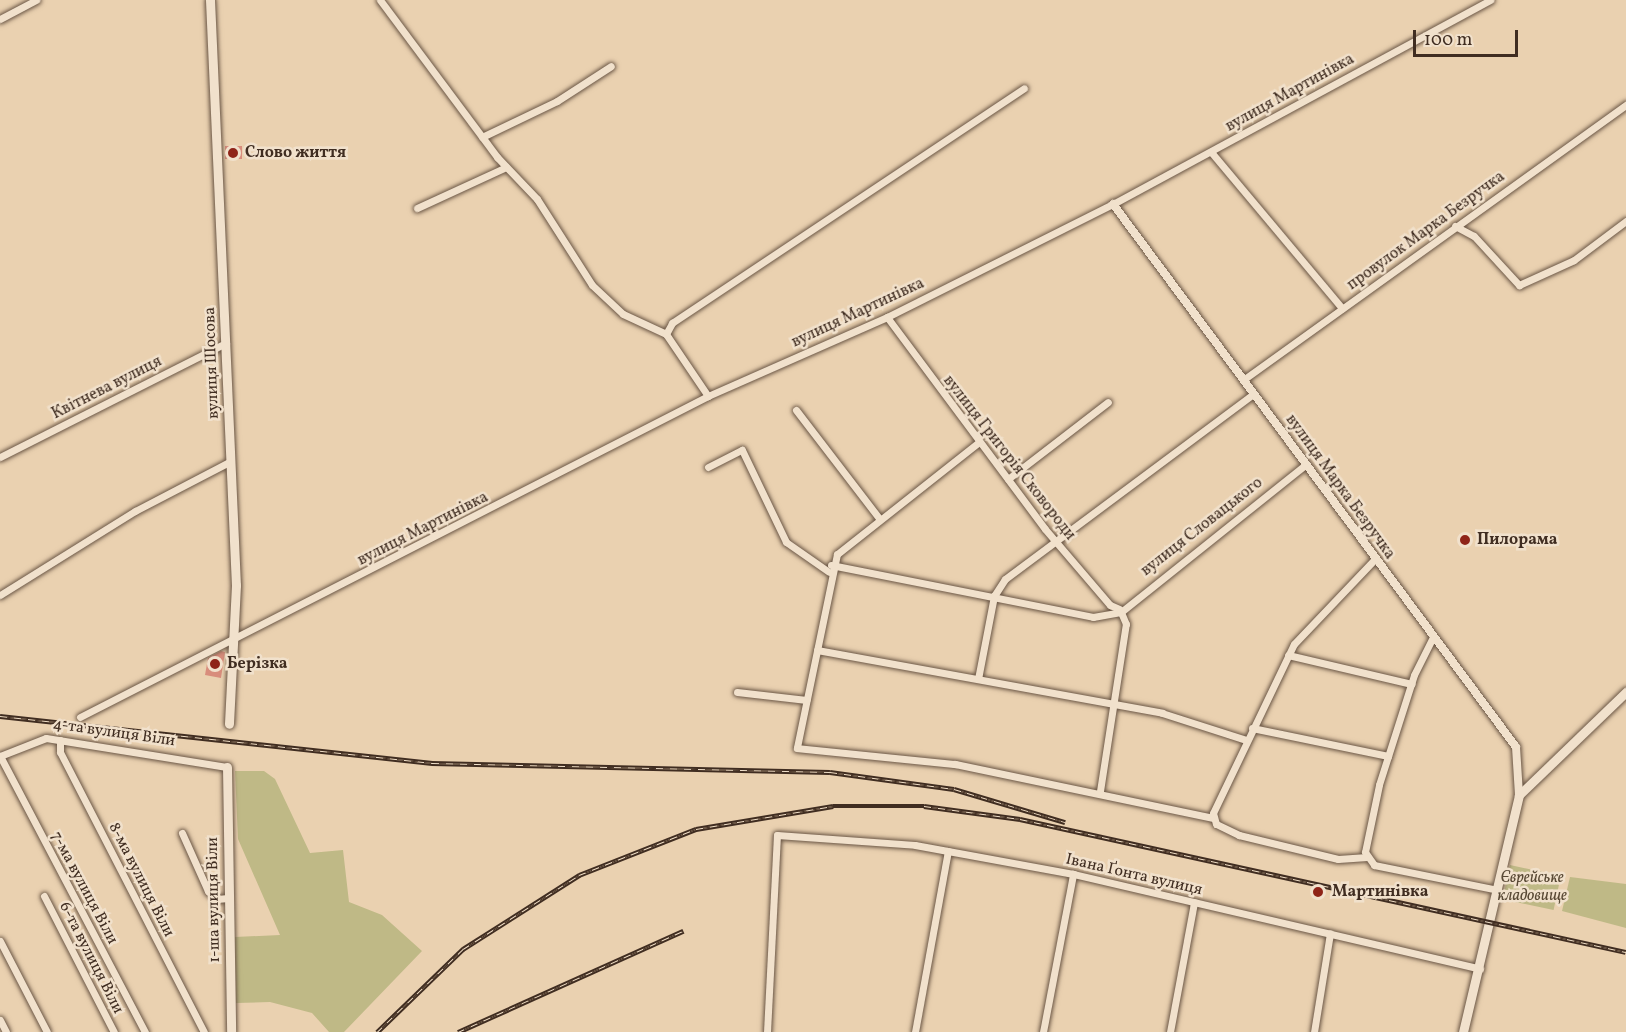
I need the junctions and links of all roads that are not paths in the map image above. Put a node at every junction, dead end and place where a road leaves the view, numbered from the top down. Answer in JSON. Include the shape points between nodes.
{"nodes":[{"id":1,"x":36,"y":0,"type":"edge"},
{"id":2,"x":210,"y":0,"type":"edge"},
{"id":3,"x":380,"y":0,"type":"edge"},
{"id":4,"x":1490,"y":0,"type":"edge"},
{"id":5,"x":0,"y":19,"type":"edge"},
{"id":6,"x":611,"y":66,"type":"dead end"},
{"id":7,"x":1024,"y":88,"type":"dead end"},
{"id":8,"x":1626,"y":105,"type":"edge"},
{"id":9,"x":482,"y":137,"type":"junction"},
{"id":10,"x":1211,"y":152,"type":"junction"},
{"id":11,"x":506,"y":167,"type":"junction"},
{"id":12,"x":1113,"y":204,"type":"junction"},
{"id":13,"x":417,"y":208,"type":"dead end"},
{"id":14,"x":1626,"y":220,"type":"edge"},
{"id":15,"x":1455,"y":226,"type":"junction"},
{"id":16,"x":1342,"y":308,"type":"junction"},
{"id":17,"x":887,"y":317,"type":"junction"},
{"id":18,"x":666,"y":334,"type":"junction"},
{"id":19,"x":226,"y":343,"type":"junction"},
{"id":20,"x":1243,"y":380,"type":"junction"},
{"id":21,"x":1253,"y":394,"type":"junction"},
{"id":22,"x":708,"y":396,"type":"junction"},
{"id":23,"x":1108,"y":402,"type":"dead end"},
{"id":24,"x":796,"y":410,"type":"dead end"},
{"id":25,"x":979,"y":442,"type":"junction"},
{"id":26,"x":0,"y":457,"type":"edge"},
{"id":27,"x":231,"y":461,"type":"junction"},
{"id":28,"x":1305,"y":465,"type":"junction"},
{"id":29,"x":708,"y":466,"type":"dead end"},
{"id":30,"x":1008,"y":479,"type":"junction"},
{"id":31,"x":879,"y":518,"type":"junction"},
{"id":32,"x":1056,"y":542,"type":"junction"},
{"id":33,"x":1375,"y":559,"type":"junction"},
{"id":34,"x":830,"y":569,"type":"junction"},
{"id":35,"x":0,"y":595,"type":"edge"},
{"id":36,"x":994,"y":596,"type":"junction"},
{"id":37,"x":1120,"y":610,"type":"junction"},
{"id":38,"x":1433,"y":637,"type":"junction"},
{"id":39,"x":234,"y":642,"type":"junction"},
{"id":40,"x":817,"y":650,"type":"junction"},
{"id":41,"x":1288,"y":655,"type":"junction"},
{"id":42,"x":978,"y":679,"type":"junction"},
{"id":43,"x":1412,"y":684,"type":"junction"},
{"id":44,"x":737,"y":692,"type":"dead end"},
{"id":45,"x":1626,"y":692,"type":"edge"},
{"id":46,"x":807,"y":700,"type":"junction"},
{"id":47,"x":1114,"y":704,"type":"junction"},
{"id":48,"x":80,"y":717,"type":"dead end"},
{"id":49,"x":229,"y":724,"type":"dead end"},
{"id":50,"x":1252,"y":728,"type":"junction"},
{"id":51,"x":60,"y":740,"type":"junction"},
{"id":52,"x":1246,"y":740,"type":"junction"},
{"id":53,"x":0,"y":756,"type":"edge"},
{"id":54,"x":1388,"y":756,"type":"junction"},
{"id":55,"x":227,"y":767,"type":"joint"},
{"id":56,"x":1100,"y":791,"type":"junction"},
{"id":57,"x":1519,"y":795,"type":"junction"},
{"id":58,"x":1213,"y":818,"type":"junction"},
{"id":59,"x":182,"y":833,"type":"dead end"},
{"id":60,"x":948,"y":850,"type":"junction"},
{"id":61,"x":1366,"y":857,"type":"junction"},
{"id":62,"x":1073,"y":874,"type":"junction"},
{"id":63,"x":1498,"y":890,"type":"junction"},
{"id":64,"x":44,"y":897,"type":"dead end"},
{"id":65,"x":228,"y":898,"type":"junction"},
{"id":66,"x":1194,"y":902,"type":"junction"},
{"id":67,"x":1330,"y":933,"type":"junction"},
{"id":68,"x":0,"y":941,"type":"edge"},
{"id":69,"x":1480,"y":969,"type":"junction"},
{"id":70,"x":0,"y":1020,"type":"edge"},
{"id":71,"x":6,"y":1032,"type":"edge"},
{"id":72,"x":46,"y":1032,"type":"edge"},
{"id":73,"x":114,"y":1032,"type":"edge"},
{"id":74,"x":145,"y":1032,"type":"edge"},
{"id":75,"x":204,"y":1032,"type":"edge"},
{"id":76,"x":231,"y":1032,"type":"edge"},
{"id":77,"x":767,"y":1032,"type":"edge"},
{"id":78,"x":915,"y":1032,"type":"edge"},
{"id":79,"x":1043,"y":1032,"type":"edge"},
{"id":80,"x":1170,"y":1032,"type":"edge"},
{"id":81,"x":1314,"y":1032,"type":"edge"},
{"id":82,"x":1463,"y":1032,"type":"edge"}],
"edges":[{"from":1,"to":5,"type":"street"},
{"from":2,"to":19,"type":"main road","name":"вулиця Шосова"},
{"from":3,"to":9,"type":"street"},
{"from":4,"to":10,"type":"street","name":"вулиця Мартинівка"},
{"from":6,"to":9,"type":"street","via":[[557,100]]},
{"from":7,"to":18,"type":"street","via":[[672,323]]},
{"from":8,"to":15,"type":"street","name":"провулок Марка Безручка"},
{"from":9,"to":11,"type":"street"},
{"from":10,"to":12,"type":"street","name":"вулиця Мартинівка"},
{"from":10,"to":16,"type":"street"},
{"from":11,"to":13,"type":"street"},
{"from":11,"to":18,"type":"street","via":[[537,199],[592,285],[623,314]]},
{"from":12,"to":17,"type":"street","name":"вулиця Мартинівка"},
{"from":12,"to":20,"type":"street","name":"вулиця Марка Безручка"},
{"from":14,"to":15,"type":"street","via":[[1574,260],[1519,285],[1474,236]]},
{"from":15,"to":16,"type":"street","name":"провулок Марка Безручка"},
{"from":16,"to":20,"type":"street","name":"провулок Марка Безручка"},
{"from":17,"to":22,"type":"street","name":"вулиця Мартинівка"},
{"from":17,"to":25,"type":"street","name":"вулиця Григорія Сковороди"},
{"from":18,"to":22,"type":"street"},
{"from":19,"to":26,"type":"street","name":"Квітнева вулиця"},
{"from":19,"to":27,"type":"main road","name":"вулиця Шосова"},
{"from":20,"to":21,"type":"street","name":"вулиця Марка Безручка"},
{"from":21,"to":28,"type":"street","name":"вулиця Марка Безручка"},
{"from":21,"to":32,"type":"street"},
{"from":22,"to":39,"type":"street","name":"вулиця Мартинівка"},
{"from":23,"to":30,"type":"street"},
{"from":24,"to":31,"type":"street"},
{"from":25,"to":30,"type":"street","name":"вулиця Григорія Сковороди"},
{"from":25,"to":31,"type":"street"},
{"from":27,"to":35,"type":"street","via":[[135,511]]},
{"from":27,"to":39,"type":"main road","name":"вулиця Шосова"},
{"from":28,"to":33,"type":"street","name":"вулиця Марка Безручка"},
{"from":28,"to":37,"type":"street","name":"вулиця Словацького"},
{"from":29,"to":34,"type":"street","via":[[742,450],[786,542]]},
{"from":30,"to":32,"type":"street","name":"вулиця Григорія Сковороди"},
{"from":31,"to":34,"type":"street","via":[[847,542]]},
{"from":32,"to":36,"type":"street","via":[[1005,579]]},
{"from":32,"to":37,"type":"street","name":"вулиця Григорія Сковороди","via":[[1110,605]]},
{"from":33,"to":38,"type":"street","name":"вулиця Марка Безручка"},
{"from":33,"to":41,"type":"street"},
{"from":34,"to":36,"type":"street"},
{"from":34,"to":40,"type":"street"},
{"from":36,"to":37,"type":"street","via":[[1093,616]]},
{"from":36,"to":42,"type":"street"},
{"from":37,"to":47,"type":"street","via":[[1126,624]]},
{"from":38,"to":43,"type":"street"},
{"from":38,"to":57,"type":"street","name":"вулиця Марка Безручка","via":[[1516,747]]},
{"from":39,"to":48,"type":"street","name":"вулиця Мартинівка","via":[[207,650]]},
{"from":39,"to":49,"type":"main road","name":"вулиця Шосова"},
{"from":40,"to":42,"type":"street"},
{"from":40,"to":46,"type":"street"},
{"from":41,"to":43,"type":"street"},
{"from":41,"to":50,"type":"street"},
{"from":42,"to":47,"type":"street"},
{"from":43,"to":54,"type":"street"},
{"from":44,"to":46,"type":"street"},
{"from":45,"to":57,"type":"main road"},
{"from":46,"to":56,"type":"street","via":[[797,748],[955,764]]},
{"from":47,"to":52,"type":"street","via":[[1211,724]]},
{"from":47,"to":56,"type":"street"},
{"from":50,"to":52,"type":"street"},
{"from":50,"to":54,"type":"street"},
{"from":51,"to":53,"type":"street","name":"4-та вулиця Віли","via":[[31,739]]},
{"from":51,"to":55,"type":"street","name":"4-та вулиця Віли"},
{"from":51,"to":75,"type":"street","name":"8-ма вулиця Віли","via":[[60,752]]},
{"from":52,"to":58,"type":"street"},
{"from":53,"to":74,"type":"street","name":"7-ма вулиця Віли"},
{"from":54,"to":61,"type":"street","via":[[1364,844]]},
{"from":55,"to":65,"type":"main road","name":"1-ша вулиця Віли"},
{"from":56,"to":58,"type":"street"},
{"from":57,"to":63,"type":"main road"},
{"from":58,"to":61,"type":"street","via":[[1226,830],[1259,841],[1338,859]]},
{"from":59,"to":65,"type":"street","via":[[208,891],[216,899]]},
{"from":60,"to":62,"type":"street","name":"Івана Ґонта вулиця"},
{"from":60,"to":77,"type":"street","name":"Івана Ґонта вулиця","via":[[777,835]]},
{"from":60,"to":78,"type":"street"},
{"from":61,"to":63,"type":"street","via":[[1374,865]]},
{"from":62,"to":66,"type":"street","name":"Івана Ґонта вулиця"},
{"from":62,"to":79,"type":"street"},
{"from":63,"to":69,"type":"main road"},
{"from":64,"to":73,"type":"street","name":"6-та вулиця Віли"},
{"from":65,"to":76,"type":"main road","name":"1-ша вулиця Віли"},
{"from":66,"to":67,"type":"street","name":"Івана Ґонта вулиця"},
{"from":66,"to":80,"type":"street"},
{"from":67,"to":69,"type":"street","name":"Івана Ґонта вулиця"},
{"from":67,"to":81,"type":"street"},
{"from":68,"to":72,"type":"street"},
{"from":69,"to":82,"type":"main road"},
{"from":70,"to":71,"type":"street"}]}
